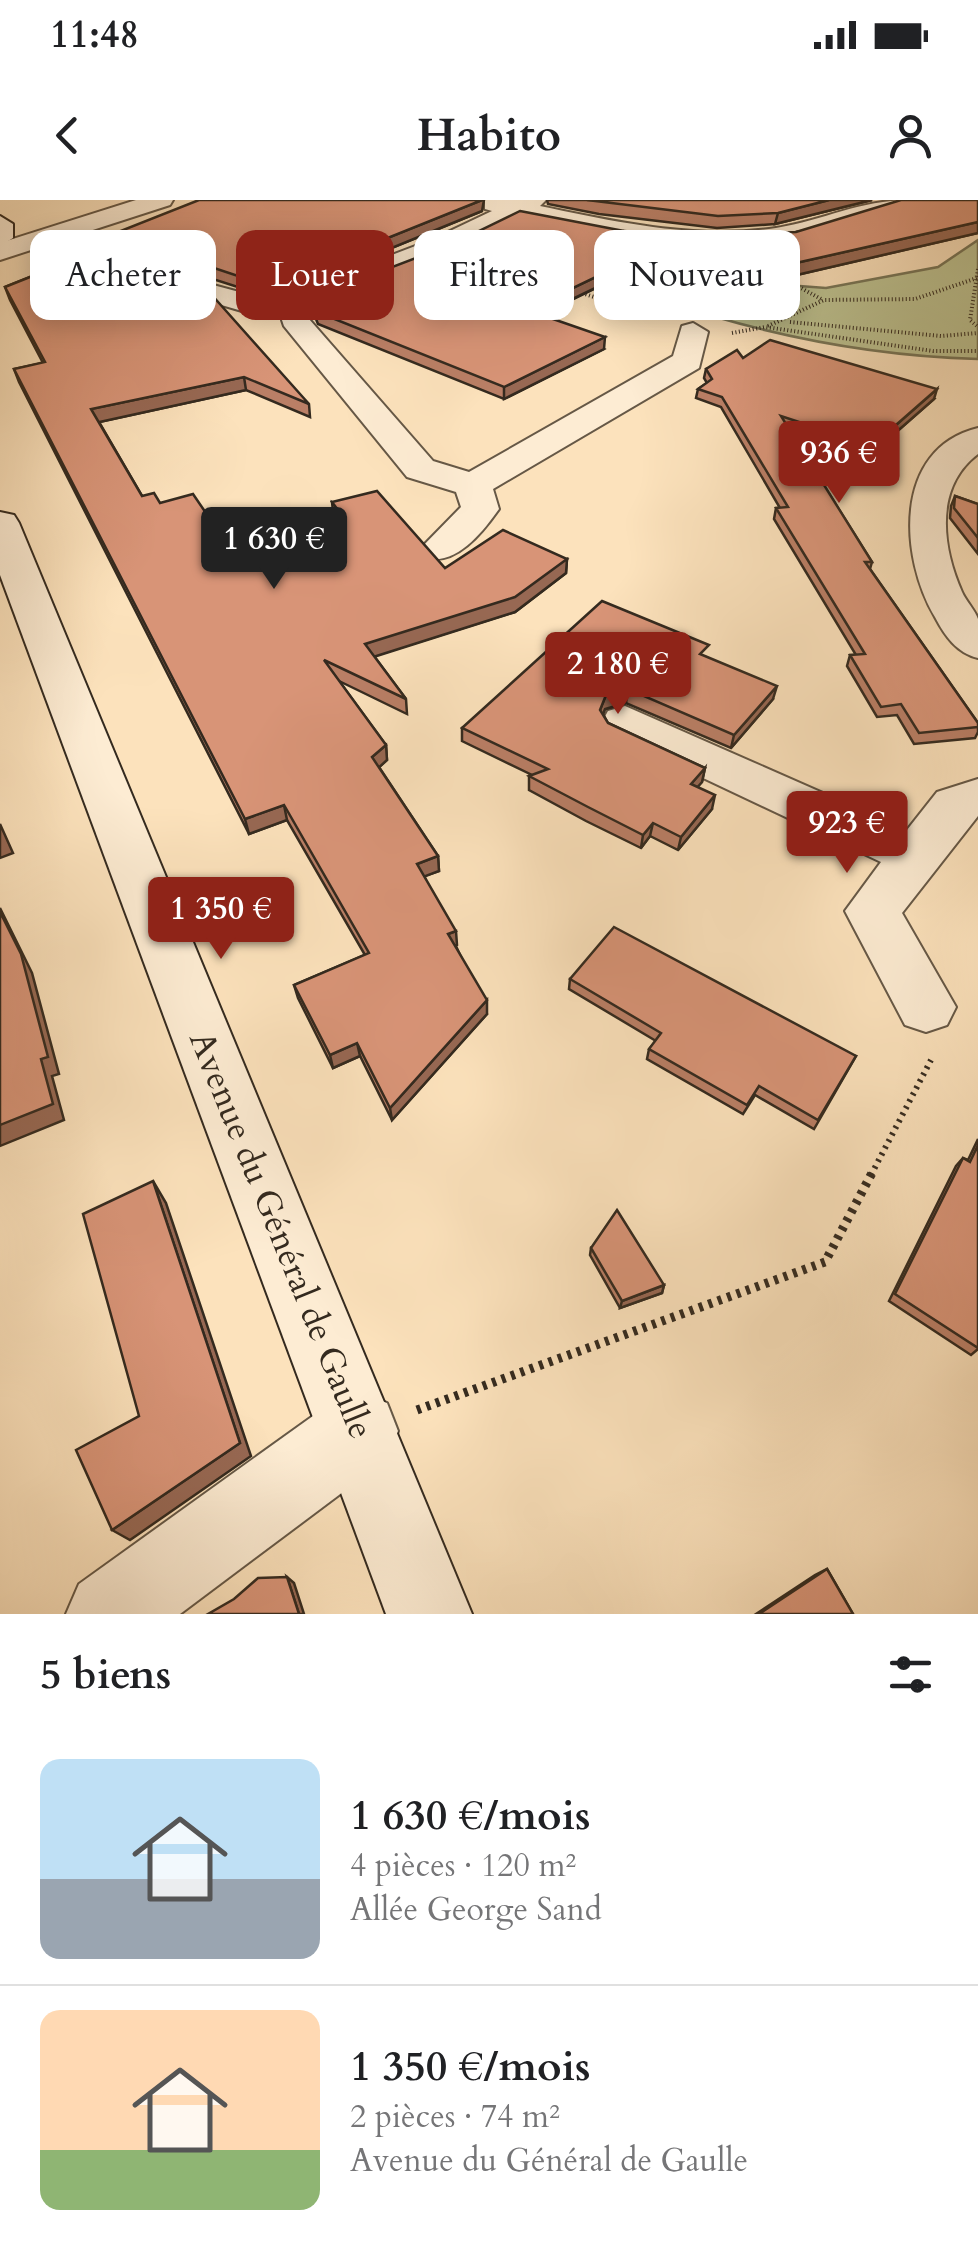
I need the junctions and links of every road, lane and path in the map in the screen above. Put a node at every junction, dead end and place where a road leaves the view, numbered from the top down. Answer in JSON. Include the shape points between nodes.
{"nodes":[{"id":1,"x":140,"y":200,"type":"edge"},
{"id":2,"x":161,"y":200,"type":"edge"},
{"id":3,"x":472,"y":200,"type":"edge"},
{"id":4,"x":898,"y":200,"type":"edge"},
{"id":5,"x":527,"y":205,"type":"edge"},
{"id":6,"x":0,"y":216,"type":"edge"},
{"id":7,"x":0,"y":224,"type":"edge"},
{"id":8,"x":0,"y":238,"type":"edge"},
{"id":9,"x":0,"y":252,"type":"edge"},
{"id":10,"x":394,"y":264,"type":"edge"},
{"id":11,"x":978,"y":268,"type":"edge"},
{"id":12,"x":977,"y":278,"type":"edge"},
{"id":13,"x":577,"y":291,"type":"edge"},
{"id":14,"x":294,"y":320,"type":"edge"},
{"id":15,"x":783,"y":321,"type":"junction"},
{"id":16,"x":765,"y":327,"type":"junction"},
{"id":17,"x":978,"y":330,"type":"edge"},
{"id":18,"x":693,"y":332,"type":"junction"},
{"id":19,"x":978,"y":351,"type":"edge"},
{"id":20,"x":978,"y":438,"type":"edge"},
{"id":21,"x":474,"y":485,"type":"junction"},
{"id":22,"x":0,"y":523,"type":"edge"},
{"id":23,"x":439,"y":550,"type":"dead end"},
{"id":24,"x":978,"y":644,"type":"edge"},
{"id":25,"x":625,"y":722,"type":"dead end"},
{"id":26,"x":978,"y":797,"type":"edge"},
{"id":27,"x":916,"y":856,"type":"junction"},
{"id":28,"x":926,"y":1006,"type":"joint"},
{"id":29,"x":359,"y":1431,"type":"junction"},
{"id":30,"x":109,"y":1614,"type":"edge"},
{"id":31,"x":429,"y":1614,"type":"edge"}],
"edges":[{"from":1,"to":6,"type":"street","via":[[50,217]]},
{"from":2,"to":9,"type":"street"},
{"from":3,"to":5,"type":"street"},
{"from":4,"to":5,"type":"street","via":[[756,238],[624,230]]},
{"from":5,"to":10,"type":"street"},
{"from":7,"to":8,"type":"street"},
{"from":11,"to":12,"type":"path"},
{"from":12,"to":15,"type":"path","via":[[915,299],[824,300]]},
{"from":12,"to":17,"type":"path","via":[[970,320]]},
{"from":13,"to":18,"type":"path"},
{"from":14,"to":21,"type":"street","via":[[420,469]]},
{"from":15,"to":16,"type":"path"},
{"from":15,"to":17,"type":"path","via":[[941,336]]},
{"from":16,"to":18,"type":"path","via":[[748,335]]},
{"from":16,"to":19,"type":"path","via":[[933,351]]},
{"from":18,"to":21,"type":"street","via":[[688,361]]},
{"from":20,"to":24,"type":"street","via":[[957,449],[922,521],[935,576]]},
{"from":21,"to":23,"type":"street","via":[[480,510]]},
{"from":22,"to":29,"type":"street","name":"Avenue du Général de Gaulle"},
{"from":25,"to":27,"type":"street"},
{"from":26,"to":27,"type":"street","via":[[956,805]]},
{"from":27,"to":28,"type":"street","via":[[873,911]]},
{"from":28,"to":29,"type":"path","via":[[936,1049],[824,1262]]},
{"from":29,"to":30,"type":"street"},
{"from":29,"to":31,"type":"street","name":"Avenue du Général de Gaulle"}]}
